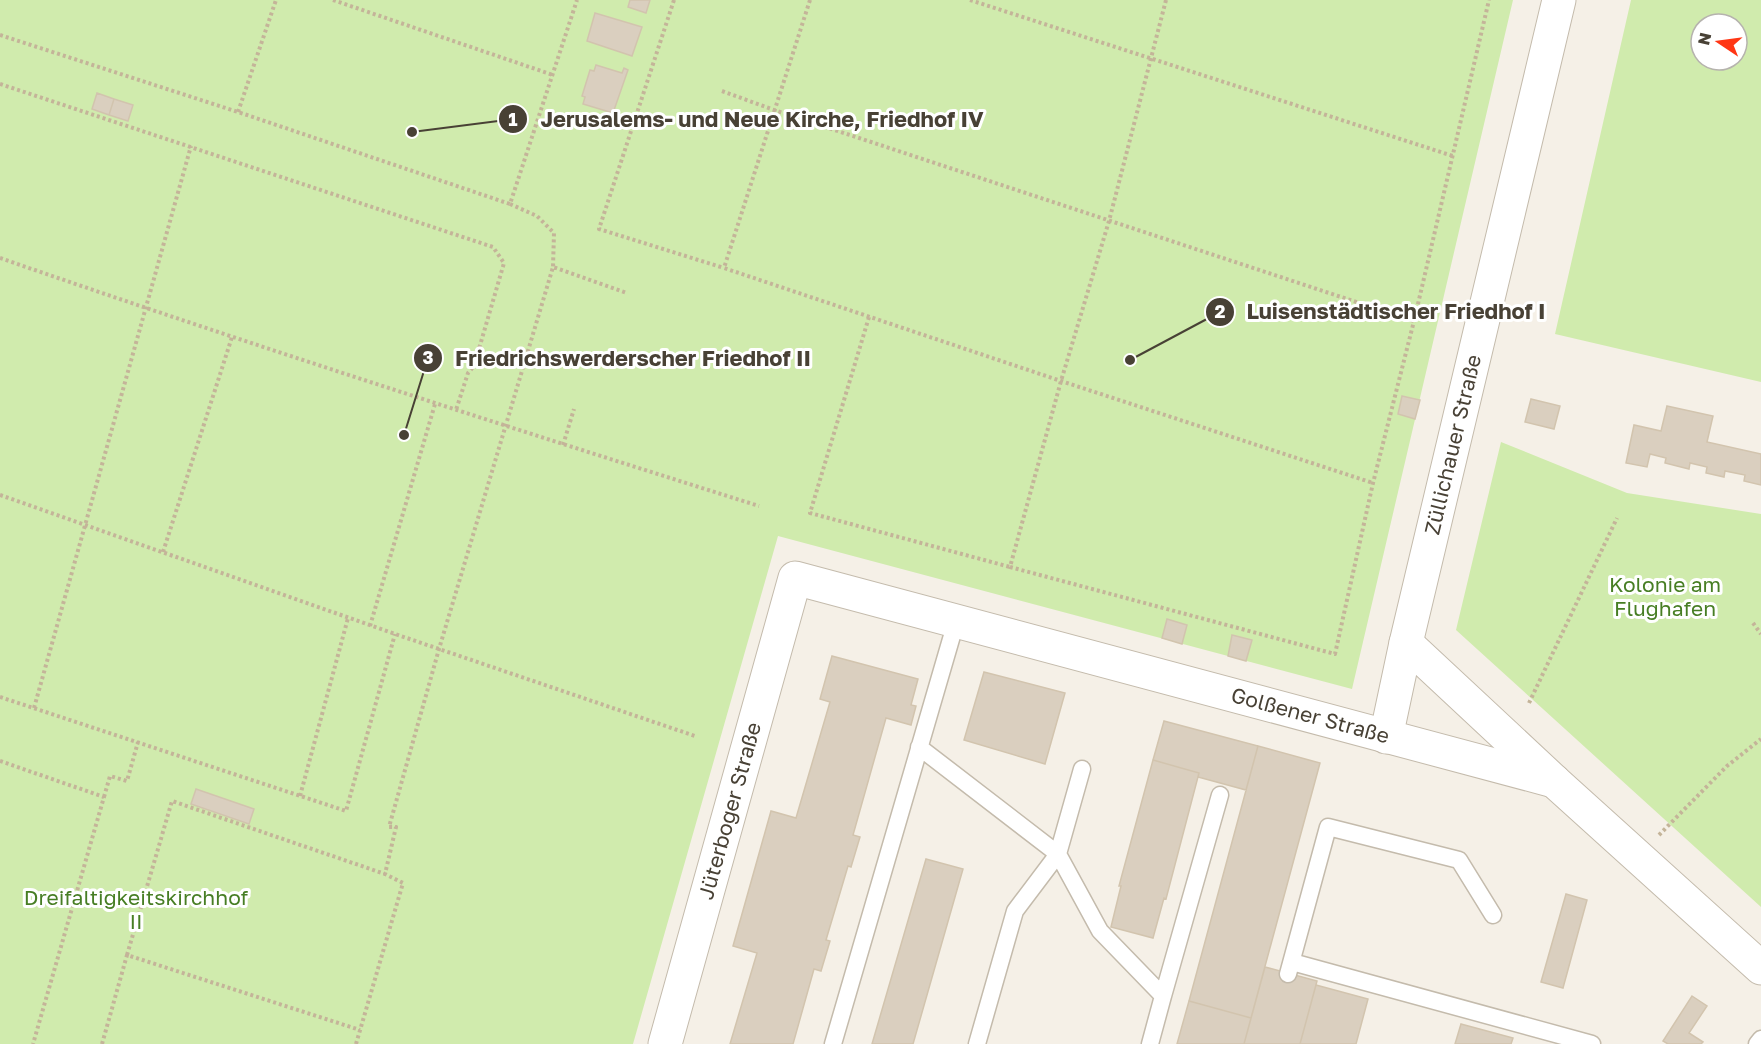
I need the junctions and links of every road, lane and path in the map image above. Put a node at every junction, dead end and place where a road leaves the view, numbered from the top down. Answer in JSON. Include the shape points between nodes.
{"nodes":[{"id":1,"x":276,"y":0,"type":"edge"},
{"id":2,"x":333,"y":0,"type":"edge"},
{"id":3,"x":577,"y":0,"type":"edge"},
{"id":4,"x":674,"y":0,"type":"edge"},
{"id":5,"x":810,"y":0,"type":"edge"},
{"id":6,"x":970,"y":0,"type":"edge"},
{"id":7,"x":1166,"y":0,"type":"edge"},
{"id":8,"x":1489,"y":0,"type":"edge"},
{"id":9,"x":1559,"y":0,"type":"edge"},
{"id":10,"x":0,"y":35,"type":"edge"},
{"id":11,"x":1150,"y":58,"type":"junction"},
{"id":12,"x":553,"y":75,"type":"junction"},
{"id":13,"x":0,"y":84,"type":"edge"},
{"id":14,"x":723,"y":91,"type":"dead end"},
{"id":15,"x":774,"y":110,"type":"junction"},
{"id":16,"x":238,"y":112,"type":"junction"},
{"id":17,"x":191,"y":146,"type":"junction"},
{"id":18,"x":1453,"y":156,"type":"junction"},
{"id":19,"x":510,"y":204,"type":"junction"},
{"id":20,"x":1108,"y":221,"type":"junction"},
{"id":21,"x":0,"y":258,"type":"edge"},
{"id":22,"x":553,"y":267,"type":"junction"},
{"id":23,"x":724,"y":268,"type":"junction"},
{"id":24,"x":627,"y":293,"type":"dead end"},
{"id":25,"x":145,"y":308,"type":"junction"},
{"id":26,"x":869,"y":317,"type":"junction"},
{"id":27,"x":1414,"y":321,"type":"junction"},
{"id":28,"x":232,"y":337,"type":"junction"},
{"id":29,"x":1061,"y":381,"type":"junction"},
{"id":30,"x":435,"y":404,"type":"junction"},
{"id":31,"x":456,"y":410,"type":"junction"},
{"id":32,"x":574,"y":410,"type":"dead end"},
{"id":33,"x":506,"y":427,"type":"junction"},
{"id":34,"x":563,"y":445,"type":"junction"},
{"id":35,"x":1373,"y":483,"type":"junction"},
{"id":36,"x":0,"y":495,"type":"edge"},
{"id":37,"x":759,"y":506,"type":"dead end"},
{"id":38,"x":1617,"y":518,"type":"dead end"},
{"id":39,"x":85,"y":525,"type":"junction"},
{"id":40,"x":163,"y":552,"type":"junction"},
{"id":41,"x":1010,"y":567,"type":"junction"},
{"id":42,"x":795,"y":578,"type":"joint"},
{"id":43,"x":348,"y":618,"type":"junction"},
{"id":44,"x":956,"y":622,"type":"junction"},
{"id":45,"x":1753,"y":623,"type":"dead end"},
{"id":46,"x":370,"y":626,"type":"junction"},
{"id":47,"x":395,"y":634,"type":"junction"},
{"id":48,"x":1761,"y":634,"type":"edge"},
{"id":49,"x":1406,"y":643,"type":"junction"},
{"id":50,"x":439,"y":649,"type":"junction"},
{"id":51,"x":0,"y":697,"type":"edge"},
{"id":52,"x":1529,"y":703,"type":"dead end"},
{"id":53,"x":34,"y":708,"type":"junction"},
{"id":54,"x":695,"y":736,"type":"dead end"},
{"id":55,"x":1386,"y":737,"type":"junction"},
{"id":56,"x":1761,"y":739,"type":"edge"},
{"id":57,"x":138,"y":742,"type":"junction"},
{"id":58,"x":919,"y":747,"type":"junction"},
{"id":59,"x":0,"y":761,"type":"edge"},
{"id":60,"x":1082,"y":769,"type":"dead end"},
{"id":61,"x":1554,"y":781,"type":"junction"},
{"id":62,"x":1220,"y":795,"type":"dead end"},
{"id":63,"x":104,"y":796,"type":"junction"},
{"id":64,"x":300,"y":796,"type":"junction"},
{"id":65,"x":1058,"y":854,"type":"junction"},
{"id":66,"x":1637,"y":856,"type":"junction"},
{"id":67,"x":385,"y":874,"type":"junction"},
{"id":68,"x":1493,"y":915,"type":"dead end"},
{"id":69,"x":127,"y":955,"type":"junction"},
{"id":70,"x":1761,"y":968,"type":"edge"},
{"id":71,"x":1163,"y":996,"type":"junction"},
{"id":72,"x":360,"y":1030,"type":"junction"},
{"id":73,"x":1761,"y":1039,"type":"edge"},
{"id":74,"x":33,"y":1044,"type":"edge"},
{"id":75,"x":102,"y":1044,"type":"edge"},
{"id":76,"x":356,"y":1044,"type":"edge"},
{"id":77,"x":665,"y":1044,"type":"edge"},
{"id":78,"x":833,"y":1044,"type":"edge"},
{"id":79,"x":977,"y":1044,"type":"edge"},
{"id":80,"x":1150,"y":1044,"type":"edge"},
{"id":81,"x":1592,"y":1044,"type":"edge"},
{"id":82,"x":1757,"y":1044,"type":"edge"}],
"edges":[{"from":1,"to":16,"type":"path"},
{"from":2,"to":12,"type":"path"},
{"from":3,"to":12,"type":"path"},
{"from":4,"to":23,"type":"path","via":[[599,229]]},
{"from":5,"to":15,"type":"path"},
{"from":6,"to":11,"type":"path"},
{"from":7,"to":11,"type":"path"},
{"from":8,"to":18,"type":"path"},
{"from":9,"to":49,"type":"street","name":"Züllichauer Straße"},
{"from":10,"to":16,"type":"path"},
{"from":11,"to":18,"type":"path"},
{"from":11,"to":20,"type":"path"},
{"from":12,"to":19,"type":"path"},
{"from":13,"to":17,"type":"path"},
{"from":14,"to":15,"type":"path"},
{"from":15,"to":20,"type":"path"},
{"from":15,"to":23,"type":"path"},
{"from":16,"to":19,"type":"path"},
{"from":17,"to":25,"type":"path"},
{"from":17,"to":31,"type":"path","via":[[494,248],[504,263],[474,366]]},
{"from":18,"to":27,"type":"path"},
{"from":19,"to":22,"type":"path","via":[[537,216],[554,232]]},
{"from":20,"to":27,"type":"path"},
{"from":20,"to":29,"type":"path"},
{"from":21,"to":25,"type":"path"},
{"from":22,"to":24,"type":"path"},
{"from":22,"to":33,"type":"path"},
{"from":23,"to":26,"type":"path"},
{"from":25,"to":28,"type":"path"},
{"from":25,"to":39,"type":"path"},
{"from":26,"to":29,"type":"path"},
{"from":26,"to":41,"type":"path","via":[[810,513]]},
{"from":27,"to":35,"type":"path"},
{"from":28,"to":30,"type":"path"},
{"from":28,"to":40,"type":"path"},
{"from":29,"to":35,"type":"path"},
{"from":29,"to":41,"type":"path"},
{"from":30,"to":31,"type":"path"},
{"from":30,"to":46,"type":"path"},
{"from":31,"to":33,"type":"path"},
{"from":32,"to":34,"type":"path"},
{"from":33,"to":34,"type":"path"},
{"from":33,"to":50,"type":"path"},
{"from":34,"to":37,"type":"path"},
{"from":35,"to":41,"type":"path","via":[[1335,654]]},
{"from":36,"to":39,"type":"path"},
{"from":38,"to":52,"type":"path"},
{"from":39,"to":40,"type":"path"},
{"from":39,"to":53,"type":"path"},
{"from":40,"to":43,"type":"path"},
{"from":42,"to":44,"type":"street","name":"Golßener Straße"},
{"from":42,"to":77,"type":"street","name":"Jüterboger Straße"},
{"from":43,"to":46,"type":"path"},
{"from":43,"to":64,"type":"path"},
{"from":44,"to":55,"type":"street","name":"Golßener Straße"},
{"from":44,"to":58,"type":"lane"},
{"from":45,"to":48,"type":"path"},
{"from":46,"to":47,"type":"path"},
{"from":47,"to":50,"type":"path"},
{"from":47,"to":64,"type":"path","via":[[346,811]]},
{"from":49,"to":55,"type":"street","name":"Züllichauer Straße"},
{"from":49,"to":61,"type":"street"},
{"from":50,"to":54,"type":"path"},
{"from":50,"to":67,"type":"path","via":[[388,827],[396,827]]},
{"from":51,"to":53,"type":"path"},
{"from":53,"to":57,"type":"path"},
{"from":55,"to":61,"type":"street","name":"Golßener Straße"},
{"from":56,"to":66,"type":"path","via":[[1727,766]]},
{"from":57,"to":63,"type":"path","via":[[127,781],[110,776]]},
{"from":57,"to":64,"type":"path"},
{"from":58,"to":65,"type":"lane"},
{"from":58,"to":78,"type":"lane"},
{"from":59,"to":63,"type":"path"},
{"from":60,"to":65,"type":"lane"},
{"from":61,"to":66,"type":"street","name":"Golßener Straße"},
{"from":62,"to":71,"type":"lane"},
{"from":63,"to":74,"type":"path"},
{"from":65,"to":71,"type":"lane","via":[[1100,931]]},
{"from":65,"to":79,"type":"lane","via":[[1015,911]]},
{"from":66,"to":70,"type":"street","name":"Golßener Straße"},
{"from":67,"to":69,"type":"path","via":[[172,801]]},
{"from":67,"to":72,"type":"path","via":[[403,883]]},
{"from":68,"to":81,"type":"lane","via":[[1460,860],[1328,827],[1290,968]]},
{"from":69,"to":72,"type":"path"},
{"from":69,"to":75,"type":"path"},
{"from":71,"to":80,"type":"lane"},
{"from":72,"to":76,"type":"path"},
{"from":73,"to":82,"type":"lane"}]}
